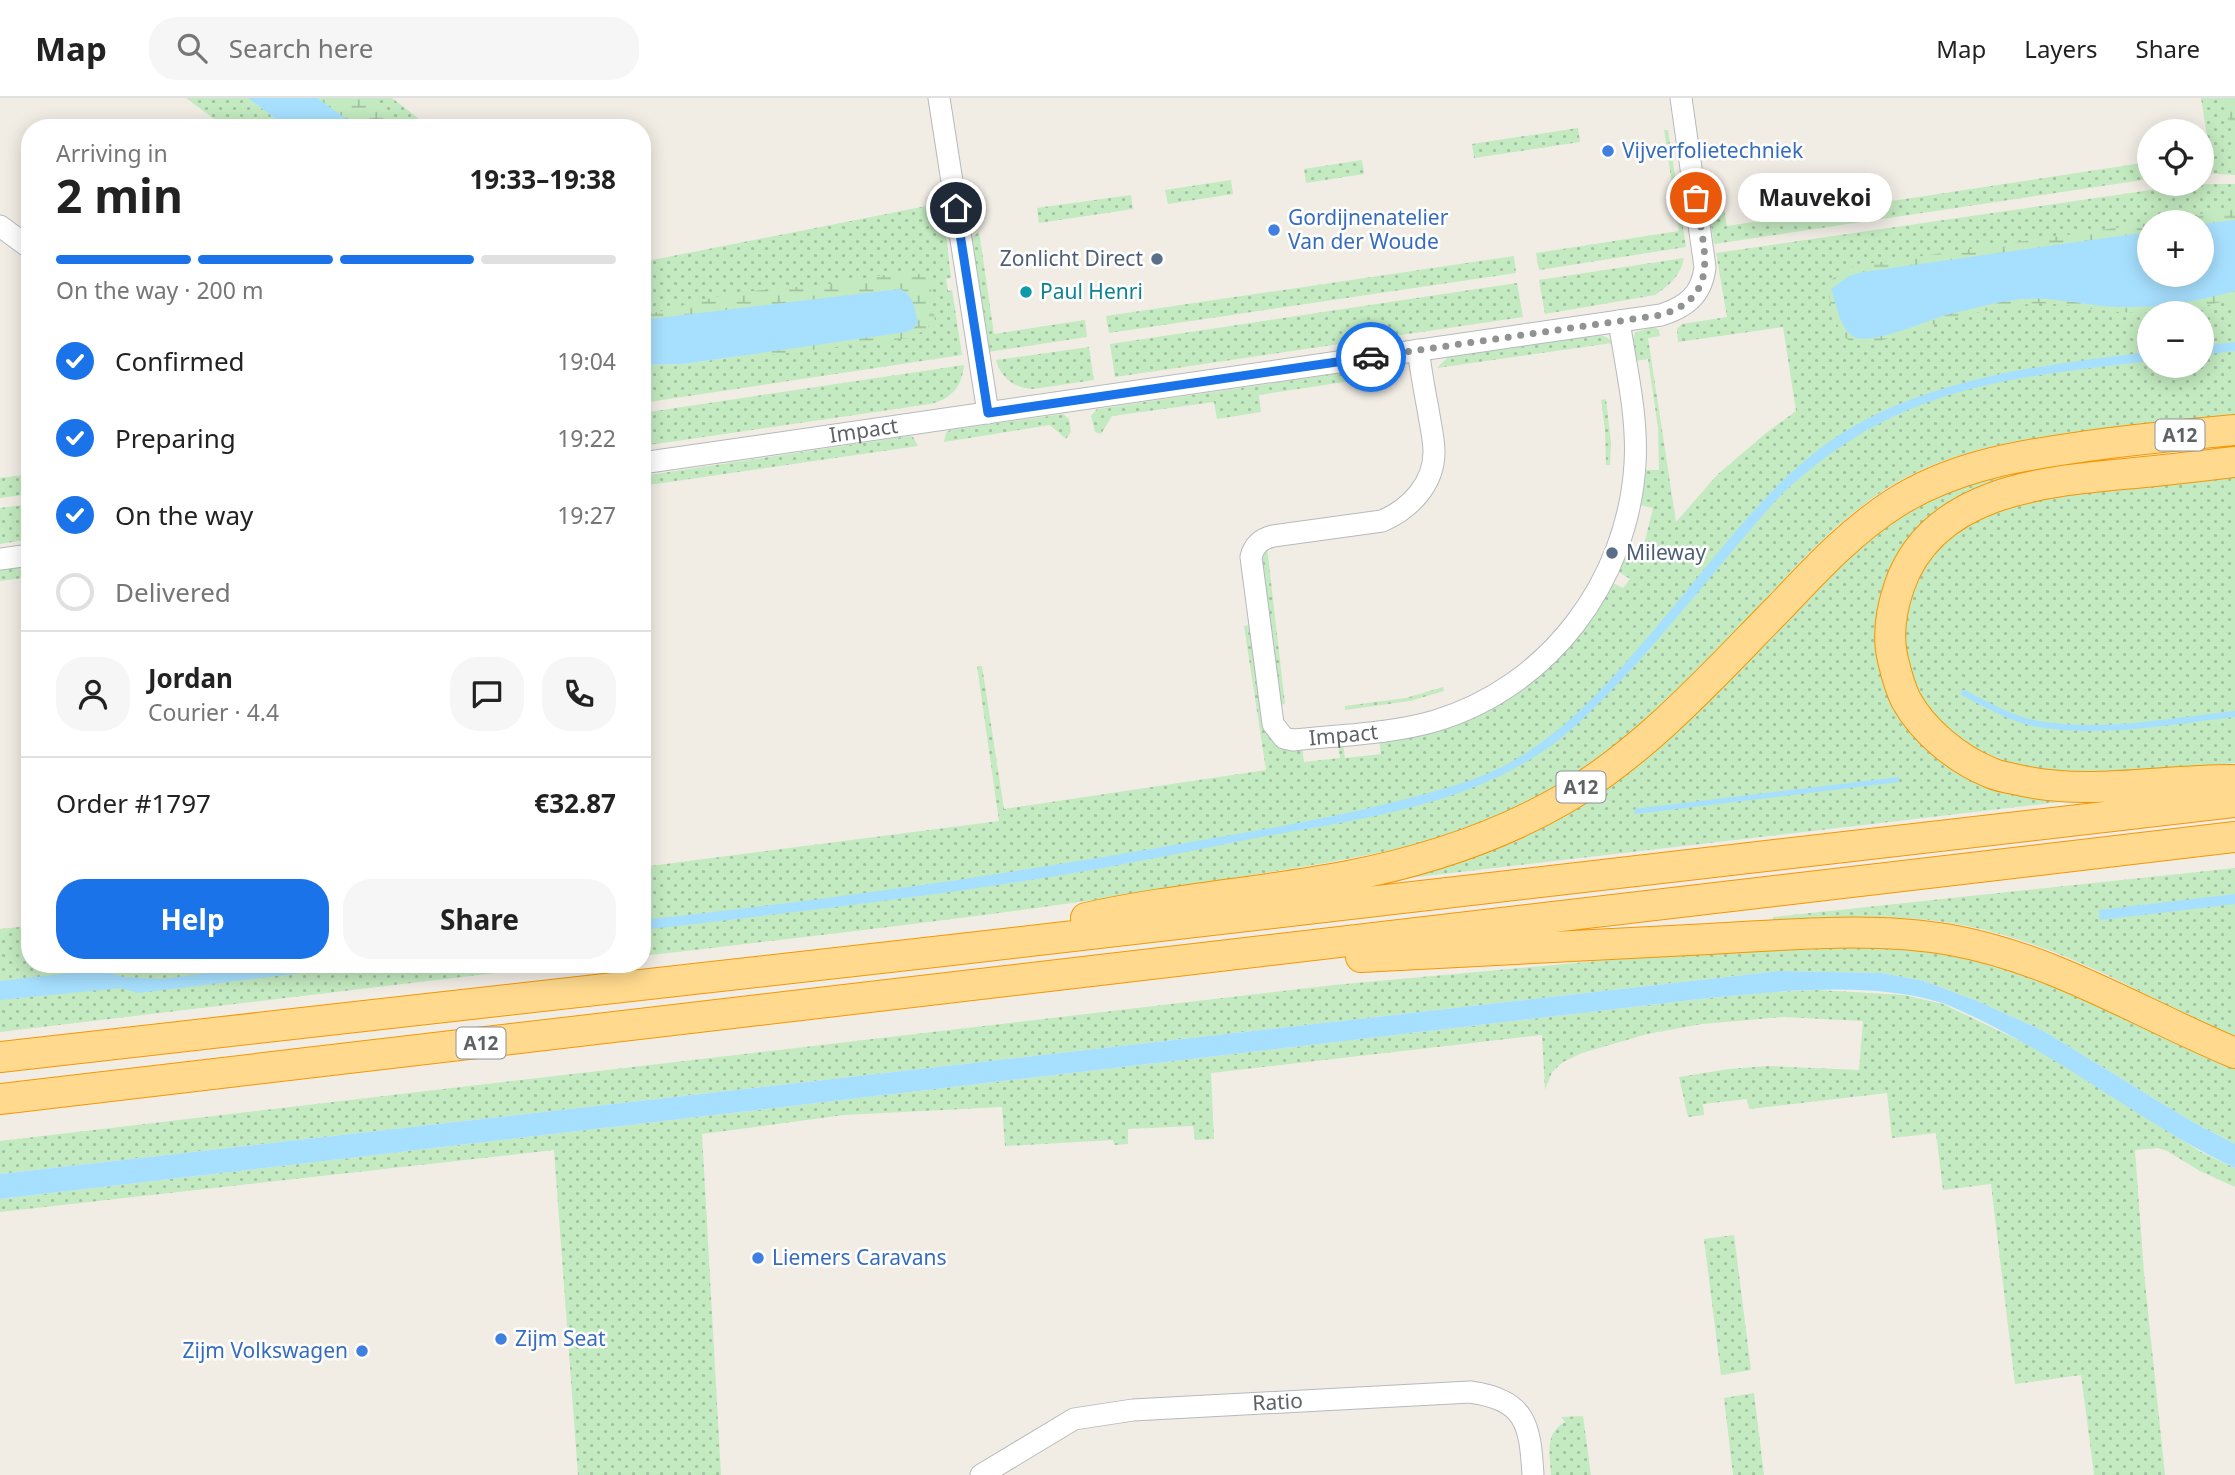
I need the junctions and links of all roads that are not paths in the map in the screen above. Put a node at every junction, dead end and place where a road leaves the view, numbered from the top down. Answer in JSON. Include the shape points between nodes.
{"nodes":[{"id":1,"x":939,"y":98,"type":"edge"},
{"id":2,"x":1681,"y":98,"type":"edge"},
{"id":3,"x":0,"y":226,"type":"edge"},
{"id":4,"x":21,"y":241,"type":"edge"},
{"id":5,"x":1619,"y":321,"type":"junction"},
{"id":6,"x":1418,"y":350,"type":"junction"},
{"id":7,"x":988,"y":413,"type":"junction"},
{"id":8,"x":2235,"y":430,"type":"edge"},
{"id":9,"x":651,"y":462,"type":"edge"},
{"id":10,"x":2235,"y":462,"type":"edge"},
{"id":11,"x":21,"y":556,"type":"edge"},
{"id":12,"x":0,"y":559,"type":"edge"},
{"id":13,"x":2235,"y":780,"type":"edge"},
{"id":14,"x":2235,"y":802,"type":"edge"},
{"id":15,"x":2235,"y":837,"type":"edge"},
{"id":16,"x":943,"y":951,"type":"junction"},
{"id":17,"x":1081,"y":972,"type":"junction"},
{"id":18,"x":2235,"y":1052,"type":"edge"},
{"id":19,"x":0,"y":1057,"type":"edge"},
{"id":20,"x":0,"y":1099,"type":"edge"},
{"id":21,"x":981,"y":1475,"type":"edge"},
{"id":22,"x":1533,"y":1475,"type":"edge"}],
"edges":[{"from":1,"to":7,"type":"street"},
{"from":2,"to":5,"type":"street","name":"Impact","via":[[1704,278],[1690,302],[1679,309]]},
{"from":3,"to":4,"type":"street"},
{"from":5,"to":6,"type":"street","name":"Impact"},
{"from":5,"to":6,"type":"street","name":"Impact","via":[[1634,418],[1631,508],[1610,570],[1585,613],[1530,671],[1468,708],[1395,729],[1284,738],[1273,724],[1253,549],[1273,536],[1382,521],[1396,515],[1423,489],[1434,449]]},
{"from":6,"to":7,"type":"street","name":"Impact"},
{"from":7,"to":9,"type":"street","name":"Impact"},
{"from":8,"to":16,"type":"highway","number":"A12","via":[[2006,458],[1947,477],[1898,501],[1834,551],[1688,702],[1620,762],[1561,800],[1496,832],[1413,861],[1343,877],[1126,909]]},
{"from":10,"to":13,"type":"highway","number":"A12","via":[[2058,480],[1997,495],[1963,510],[1936,531],[1905,569],[1891,623],[1890,648],[1906,700],[1923,724],[1951,750],[1989,773],[2041,786],[2082,788]]},
{"from":11,"to":12,"type":"street"},
{"from":14,"to":16,"type":"highway","number":"A12"},
{"from":15,"to":17,"type":"highway","number":"A12"},
{"from":16,"to":19,"type":"highway","number":"A12"},
{"from":17,"to":18,"type":"highway","number":"A12","via":[[1824,933],[1898,935],[1950,940],[2054,969]]},
{"from":17,"to":20,"type":"highway","number":"A12"},
{"from":21,"to":22,"type":"street","name":"Ratio","via":[[1063,1424],[1089,1415],[1471,1392],[1493,1395],[1511,1405],[1525,1422]]}]}
